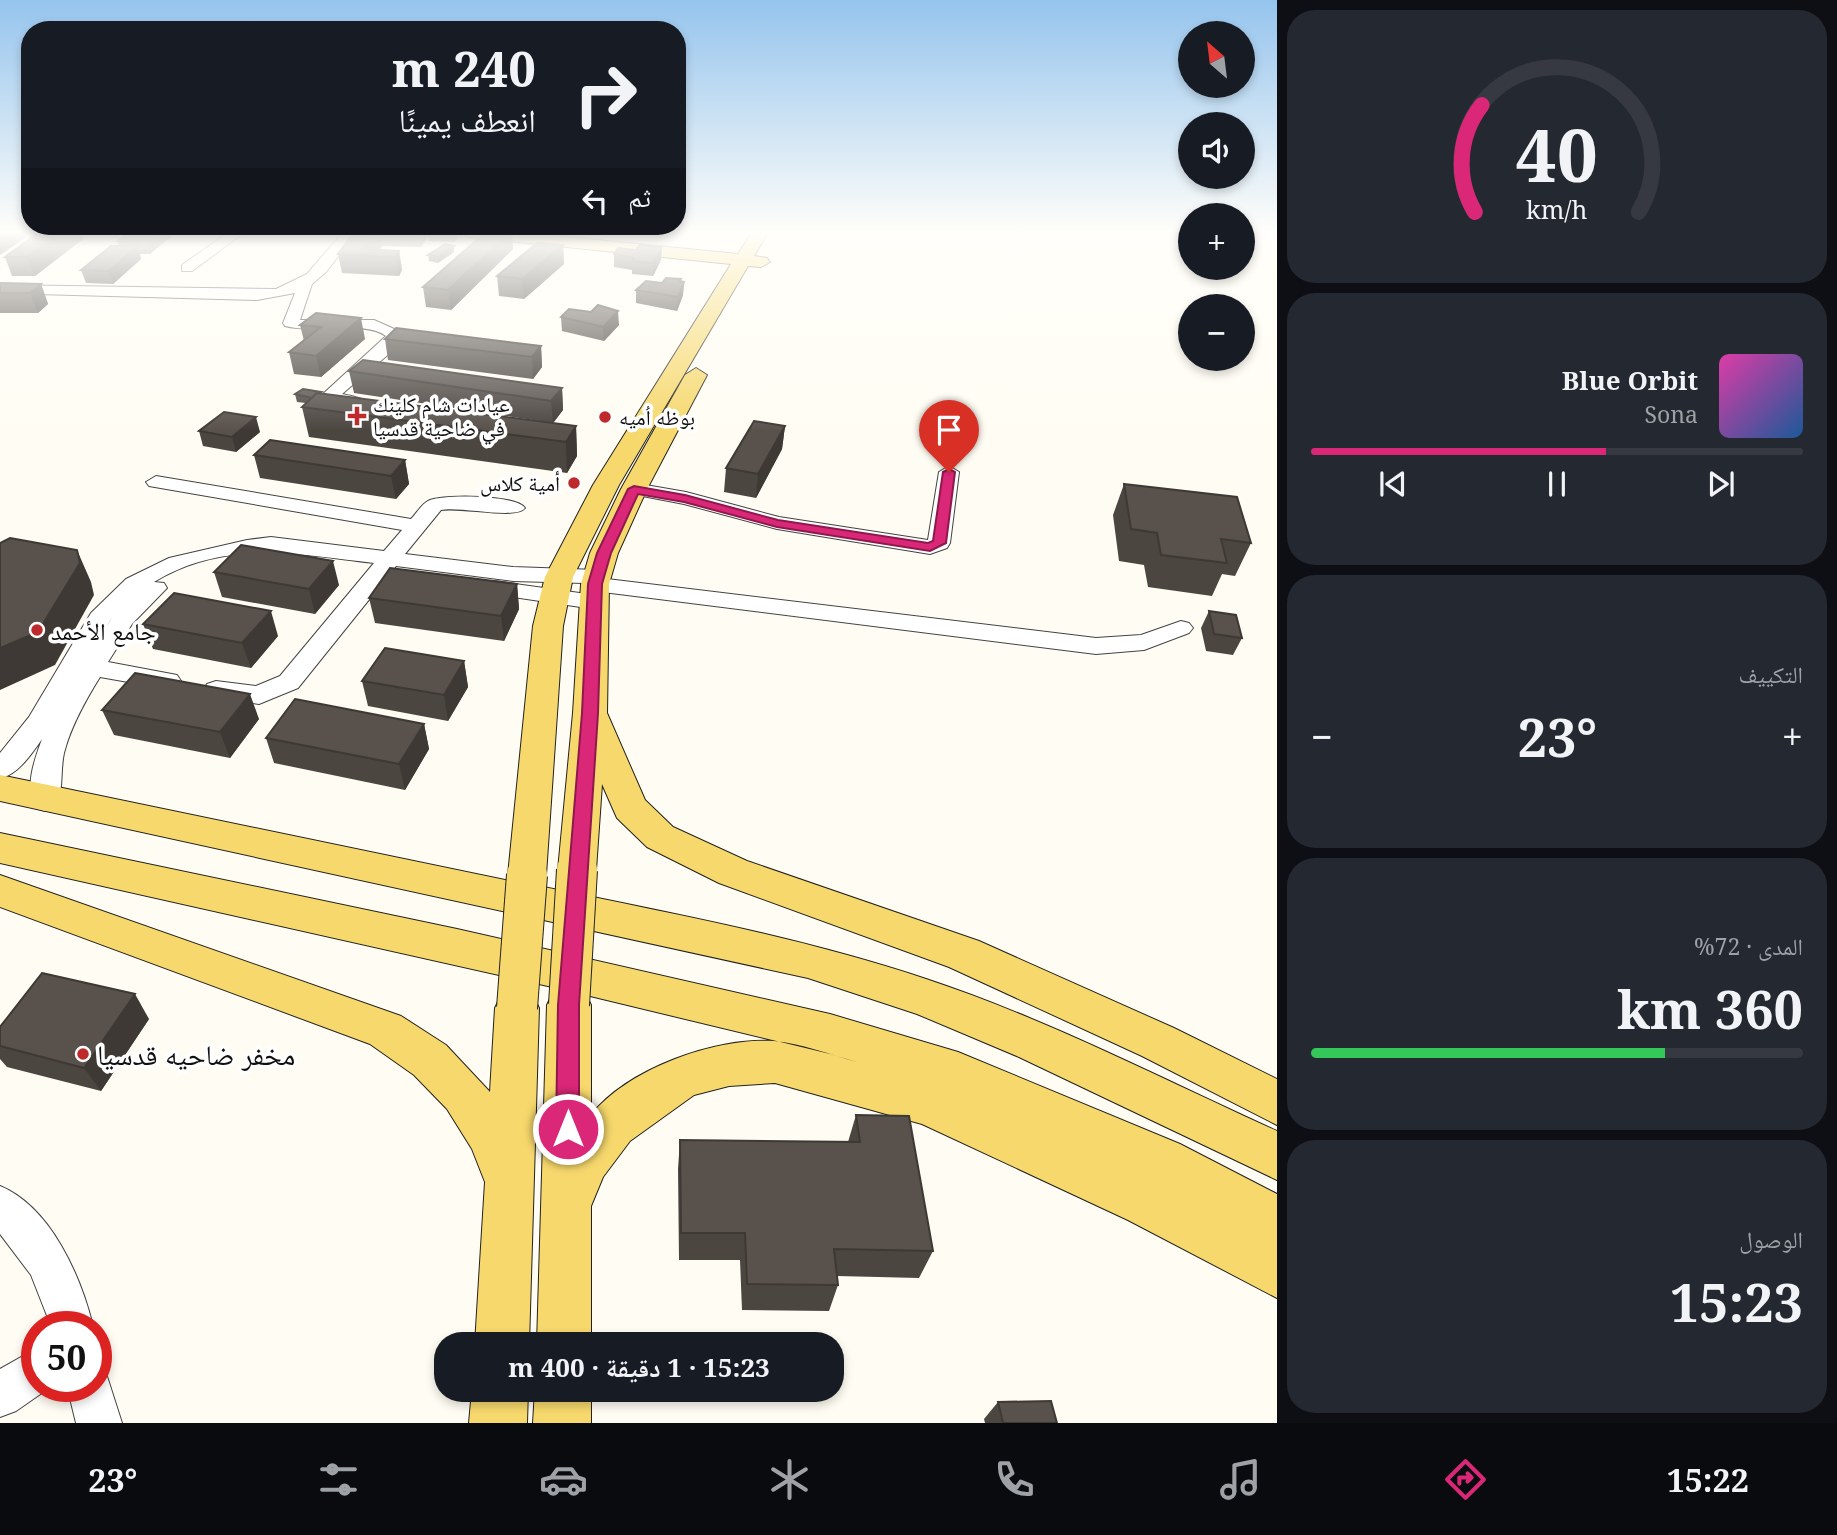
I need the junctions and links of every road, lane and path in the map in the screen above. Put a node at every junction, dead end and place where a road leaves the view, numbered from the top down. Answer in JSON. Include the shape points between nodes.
{"nodes":[{"id":1,"x":300,"y":298,"type":"edge"},
{"id":2,"x":729,"y":298,"type":"edge"},
{"id":3,"x":688,"y":368,"type":"junction"},
{"id":4,"x":374,"y":418,"type":"edge"},
{"id":5,"x":949,"y":472,"type":"dead end"},
{"id":6,"x":156,"y":482,"type":"dead end"},
{"id":7,"x":634,"y":489,"type":"junction"},
{"id":8,"x":515,"y":508,"type":"dead end"},
{"id":9,"x":415,"y":526,"type":"junction"},
{"id":10,"x":384,"y":564,"type":"junction"},
{"id":11,"x":556,"y":587,"type":"junction"},
{"id":12,"x":595,"y":588,"type":"junction"},
{"id":13,"x":1181,"y":628,"type":"dead end"},
{"id":14,"x":94,"y":668,"type":"junction"},
{"id":15,"x":590,"y":713,"type":"junction"},
{"id":16,"x":0,"y":769,"type":"edge"},
{"id":17,"x":0,"y":788,"type":"edge"},
{"id":18,"x":45,"y":800,"type":"junction"},
{"id":19,"x":0,"y":848,"type":"edge"},
{"id":20,"x":0,"y":891,"type":"edge"},
{"id":21,"x":1277,"y":1103,"type":"edge"},
{"id":22,"x":1277,"y":1156,"type":"edge"},
{"id":23,"x":509,"y":1182,"type":"junction"},
{"id":24,"x":567,"y":1203,"type":"junction"},
{"id":25,"x":0,"y":1206,"type":"edge"},
{"id":26,"x":1277,"y":1221,"type":"edge"},
{"id":27,"x":1277,"y":1272,"type":"edge"},
{"id":28,"x":68,"y":1311,"type":"edge"},
{"id":29,"x":503,"y":1332,"type":"edge"},
{"id":30,"x":564,"y":1332,"type":"edge"},
{"id":31,"x":21,"y":1381,"type":"edge"},
{"id":32,"x":0,"y":1395,"type":"edge"},
{"id":33,"x":93,"y":1402,"type":"edge"},
{"id":34,"x":499,"y":1402,"type":"edge"},
{"id":35,"x":563,"y":1402,"type":"edge"},
{"id":36,"x":99,"y":1423,"type":"edge"},
{"id":37,"x":498,"y":1423,"type":"edge"},
{"id":38,"x":562,"y":1423,"type":"edge"}],
"edges":[{"from":1,"to":4,"type":"street","via":[[291,323],[299,326],[377,326],[395,334],[391,344],[333,393],[363,406]]},
{"from":2,"to":3,"type":"main road"},
{"from":3,"to":7,"type":"main road"},
{"from":3,"to":11,"type":"main road","via":[[606,485]]},
{"from":5,"to":7,"type":"street","via":[[939,543],[930,547],[777,523]]},
{"from":6,"to":9,"type":"street"},
{"from":7,"to":12,"type":"main road","via":[[604,553]]},
{"from":8,"to":9,"type":"street","via":[[448,501],[429,508]]},
{"from":9,"to":10,"type":"street"},
{"from":10,"to":11,"type":"street"},
{"from":10,"to":14,"type":"street","via":[[266,556],[205,565],[177,576],[135,605]]},
{"from":10,"to":14,"type":"street","via":[[295,675],[270,692],[248,696]]},
{"from":10,"to":16,"type":"street","via":[[271,544],[198,555],[163,568],[132,586],[98,619],[31,736]]},
{"from":11,"to":12,"type":"street"},
{"from":11,"to":23,"type":"main road","bridge":true,"via":[[527,875]]},
{"from":12,"to":13,"type":"street","via":[[1096,646],[1144,642]]},
{"from":12,"to":15,"type":"main road"},
{"from":14,"to":18,"type":"street","via":[[49,752]]},
{"from":15,"to":21,"type":"main road","via":[[630,808],[660,838],[733,872],[964,954],[1158,1042]]},
{"from":15,"to":24,"type":"main road","bridge":true,"via":[[569,1005]]},
{"from":17,"to":18,"type":"main road"},
{"from":18,"to":22,"type":"main road","via":[[807,960],[927,998],[1023,1038]]},
{"from":19,"to":26,"type":"main road","via":[[457,946],[830,1034],[943,1067],[1163,1161]]},
{"from":20,"to":23,"type":"main road","via":[[361,1021],[407,1043],[448,1074],[474,1104],[494,1140]]},
{"from":23,"to":29,"type":"main road"},
{"from":24,"to":27,"type":"main road","via":[[586,1160],[613,1125],[647,1098],[684,1076],[729,1065],[775,1062],[929,1102],[1146,1202]]},
{"from":24,"to":30,"type":"main road"},
{"from":25,"to":28,"type":"street","via":[[29,1233],[59,1282]]},
{"from":31,"to":32,"type":"street"},
{"from":33,"to":36,"type":"street"},
{"from":34,"to":37,"type":"main road"},
{"from":35,"to":38,"type":"main road"}]}
